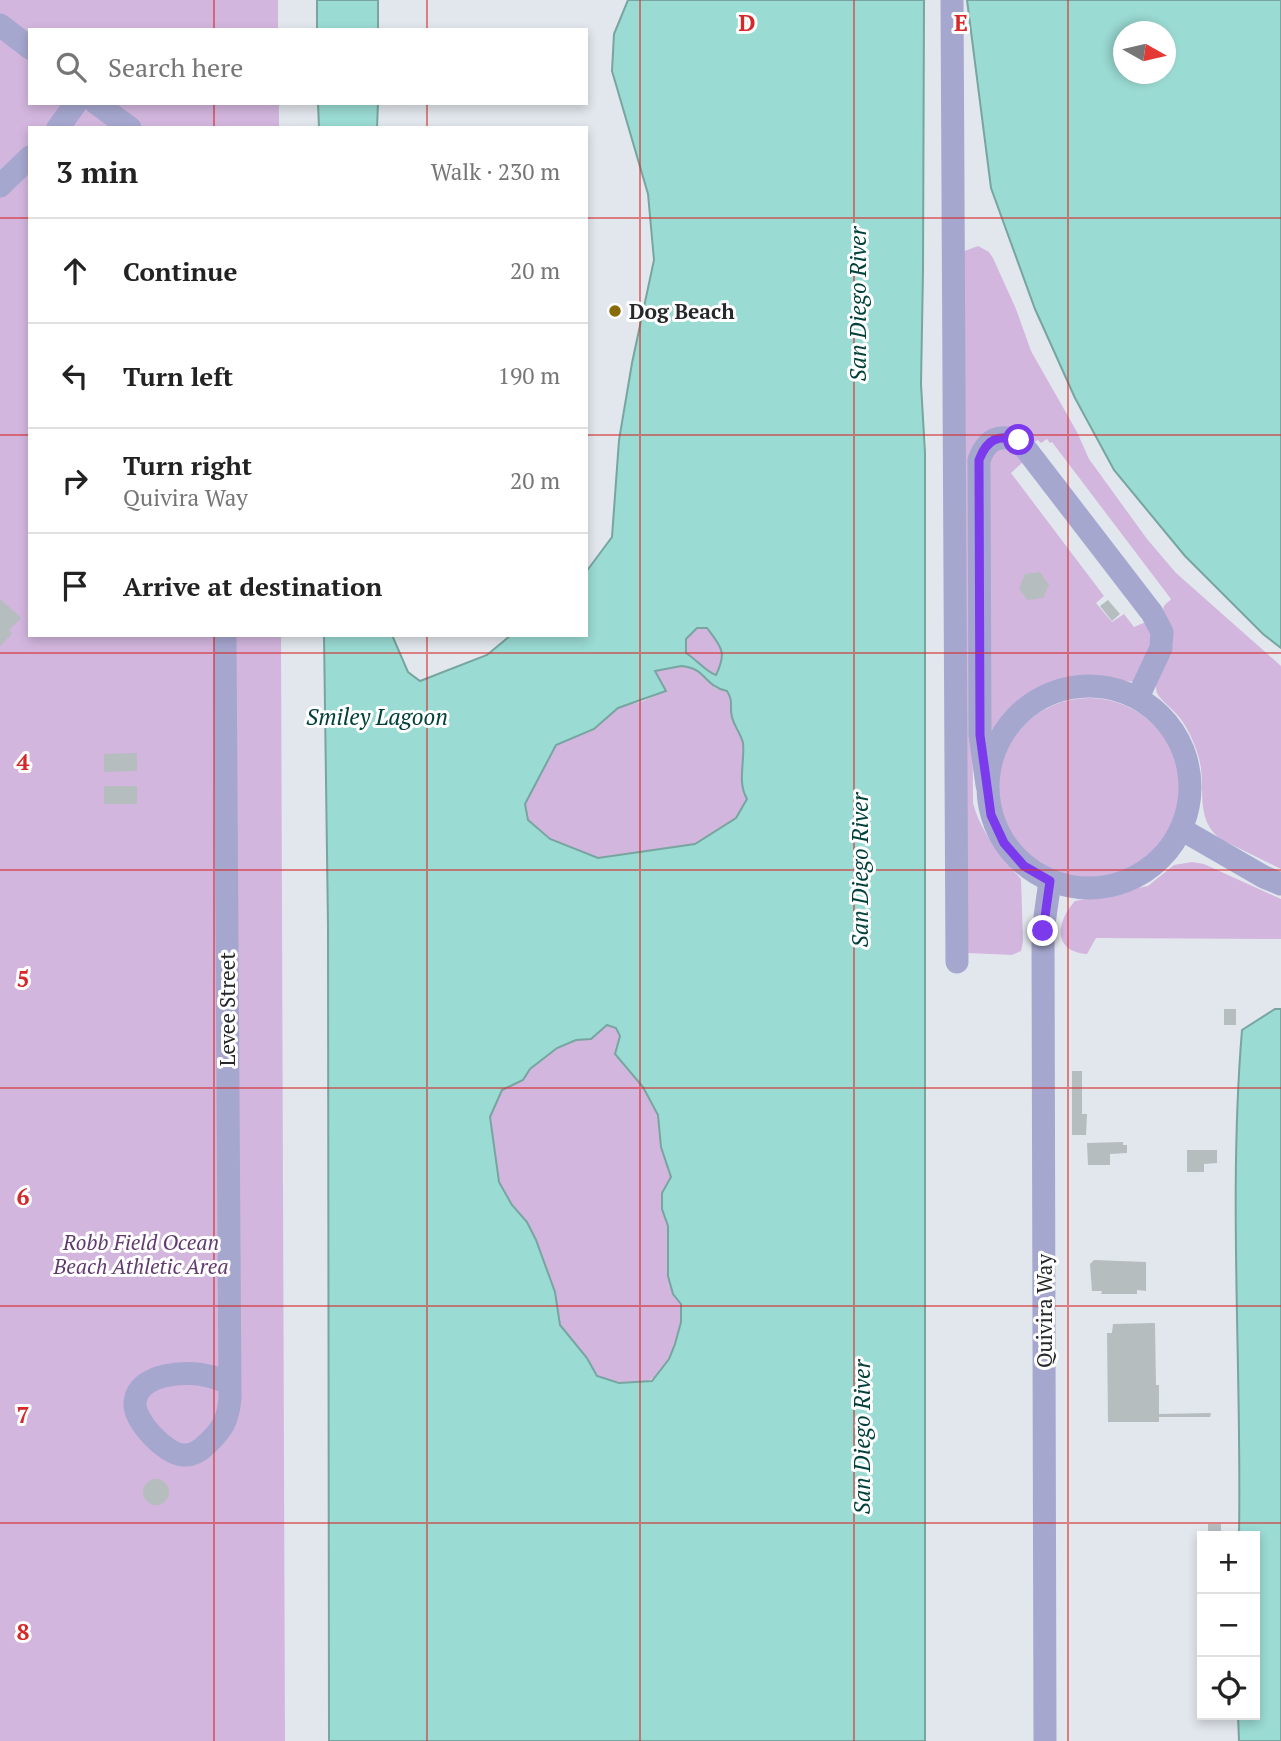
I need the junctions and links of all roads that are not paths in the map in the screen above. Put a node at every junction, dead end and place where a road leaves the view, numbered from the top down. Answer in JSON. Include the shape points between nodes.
{"nodes":[{"id":1,"x":952,"y":0,"type":"edge"},
{"id":2,"x":0,"y":25,"type":"edge"},
{"id":3,"x":28,"y":46,"type":"edge"},
{"id":4,"x":75,"y":105,"type":"edge"},
{"id":5,"x":99,"y":105,"type":"edge"},
{"id":6,"x":59,"y":126,"type":"edge"},
{"id":7,"x":127,"y":126,"type":"edge"},
{"id":8,"x":28,"y":159,"type":"edge"},
{"id":9,"x":0,"y":186,"type":"edge"},
{"id":10,"x":225,"y":637,"type":"edge"},
{"id":11,"x":1138,"y":698,"type":"junction"},
{"id":12,"x":987,"y":785,"type":"junction"},
{"id":13,"x":1181,"y":829,"type":"junction"},
{"id":14,"x":1050,"y":881,"type":"junction"},
{"id":15,"x":1281,"y":884,"type":"edge"},
{"id":16,"x":957,"y":962,"type":"dead end"},
{"id":17,"x":229,"y":1383,"type":"dead end"},
{"id":18,"x":1045,"y":1741,"type":"edge"}],
"edges":[{"from":1,"to":16,"type":"street"},
{"from":2,"to":3,"type":"street"},
{"from":4,"to":6,"type":"street"},
{"from":5,"to":7,"type":"street"},
{"from":8,"to":9,"type":"street"},
{"from":10,"to":17,"type":"street","name":"Levee Street"},
{"from":11,"to":12,"type":"street","via":[[1110,687],[1080,685],[1051,692],[1025,706],[1005,729],[992,755]]},
{"from":11,"to":12,"type":"street","via":[[1161,648],[1162,632],[1152,613],[1019,440],[996,439],[984,446],[979,460],[980,735]]},
{"from":11,"to":13,"type":"street","via":[[1162,716],[1180,741],[1189,770],[1189,800]]},
{"from":12,"to":14,"type":"street","via":[[991,815],[1004,843],[1024,866]]},
{"from":13,"to":14,"type":"street","via":[[1158,860],[1126,881],[1101,888],[1075,888]]},
{"from":13,"to":15,"type":"street"},
{"from":14,"to":18,"type":"street","name":"Quivira Way","via":[[1043,931]]}]}
